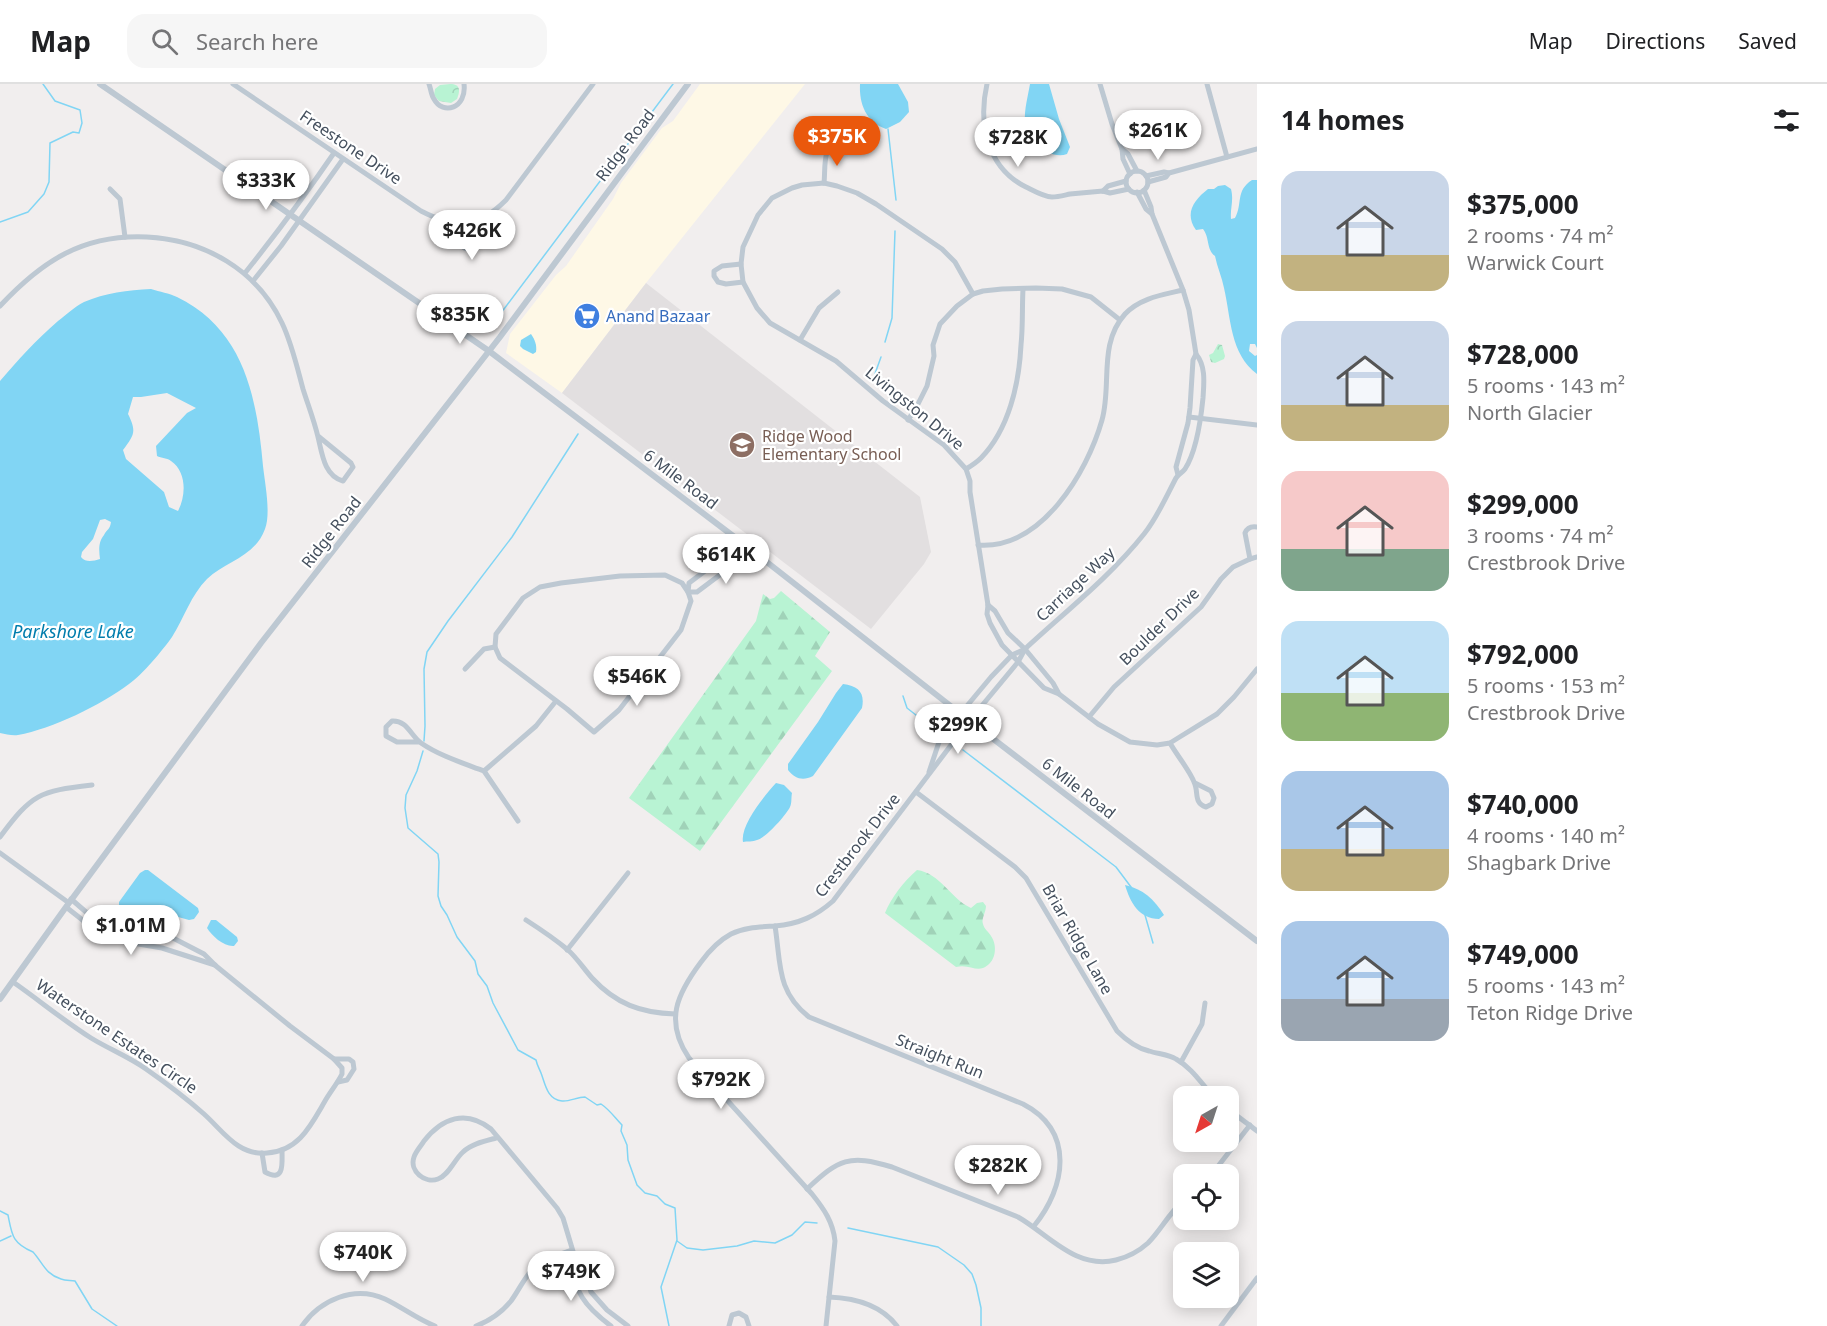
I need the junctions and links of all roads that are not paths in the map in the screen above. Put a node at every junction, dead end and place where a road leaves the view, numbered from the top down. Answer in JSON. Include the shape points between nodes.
{"nodes":[{"id":1,"x":100,"y":84,"type":"edge"},
{"id":2,"x":233,"y":84,"type":"edge"},
{"id":3,"x":429,"y":84,"type":"edge"},
{"id":4,"x":464,"y":84,"type":"edge"},
{"id":5,"x":593,"y":84,"type":"edge"},
{"id":6,"x":688,"y":84,"type":"edge"},
{"id":7,"x":987,"y":84,"type":"edge"},
{"id":8,"x":1100,"y":84,"type":"edge"},
{"id":9,"x":1207,"y":84,"type":"edge"},
{"id":10,"x":1257,"y":149,"type":"edge"},
{"id":11,"x":827,"y":150,"type":"dead end"},
{"id":12,"x":1122,"y":150,"type":"junction"},
{"id":13,"x":334,"y":153,"type":"junction"},
{"id":14,"x":1227,"y":157,"type":"junction"},
{"id":15,"x":342,"y":159,"type":"junction"},
{"id":16,"x":1137,"y":171,"type":"junction"},
{"id":17,"x":1130,"y":174,"type":"junction"},
{"id":18,"x":1147,"y":179,"type":"junction"},
{"id":19,"x":1126,"y":181,"type":"junction"},
{"id":20,"x":824,"y":183,"type":"junction"},
{"id":21,"x":110,"y":189,"type":"dead end"},
{"id":22,"x":1130,"y":189,"type":"junction"},
{"id":23,"x":1144,"y":190,"type":"junction"},
{"id":24,"x":1103,"y":191,"type":"junction"},
{"id":25,"x":1137,"y":192,"type":"junction"},
{"id":26,"x":290,"y":213,"type":"junction"},
{"id":27,"x":1152,"y":214,"type":"junction"},
{"id":28,"x":299,"y":219,"type":"junction"},
{"id":29,"x":477,"y":221,"type":"junction"},
{"id":30,"x":457,"y":225,"type":"junction"},
{"id":31,"x":124,"y":237,"type":"junction"},
{"id":32,"x":741,"y":264,"type":"junction"},
{"id":33,"x":245,"y":273,"type":"junction"},
{"id":34,"x":253,"y":281,"type":"junction"},
{"id":35,"x":743,"y":282,"type":"junction"},
{"id":36,"x":1023,"y":288,"type":"junction"},
{"id":37,"x":1183,"y":290,"type":"junction"},
{"id":38,"x":838,"y":292,"type":"dead end"},
{"id":39,"x":973,"y":294,"type":"junction"},
{"id":40,"x":0,"y":306,"type":"edge"},
{"id":41,"x":1120,"y":320,"type":"junction"},
{"id":42,"x":801,"y":340,"type":"junction"},
{"id":43,"x":489,"y":351,"type":"junction"},
{"id":44,"x":1196,"y":354,"type":"junction"},
{"id":45,"x":1189,"y":417,"type":"junction"},
{"id":46,"x":1201,"y":417,"type":"junction"},
{"id":47,"x":908,"y":420,"type":"junction"},
{"id":48,"x":1257,"y":425,"type":"edge"},
{"id":49,"x":318,"y":436,"type":"junction"},
{"id":50,"x":966,"y":470,"type":"junction"},
{"id":51,"x":1178,"y":475,"type":"junction"},
{"id":52,"x":1257,"y":527,"type":"edge"},
{"id":53,"x":734,"y":537,"type":"junction"},
{"id":54,"x":745,"y":545,"type":"junction"},
{"id":55,"x":978,"y":545,"type":"junction"},
{"id":56,"x":1257,"y":557,"type":"edge"},
{"id":57,"x":1250,"y":558,"type":"junction"},
{"id":58,"x":688,"y":592,"type":"junction"},
{"id":59,"x":988,"y":605,"type":"junction"},
{"id":60,"x":495,"y":647,"type":"junction"},
{"id":61,"x":1025,"y":649,"type":"junction"},
{"id":62,"x":1012,"y":655,"type":"junction"},
{"id":63,"x":1018,"y":662,"type":"junction"},
{"id":64,"x":465,"y":669,"type":"dead end"},
{"id":65,"x":1257,"y":669,"type":"edge"},
{"id":66,"x":1059,"y":694,"type":"junction"},
{"id":67,"x":556,"y":701,"type":"junction"},
{"id":68,"x":961,"y":714,"type":"junction"},
{"id":69,"x":1089,"y":717,"type":"junction"},
{"id":70,"x":970,"y":720,"type":"junction"},
{"id":71,"x":419,"y":742,"type":"junction"},
{"id":72,"x":1170,"y":743,"type":"junction"},
{"id":73,"x":484,"y":771,"type":"junction"},
{"id":74,"x":928,"y":775,"type":"junction"},
{"id":75,"x":1195,"y":783,"type":"junction"},
{"id":76,"x":92,"y":785,"type":"dead end"},
{"id":77,"x":916,"y":792,"type":"junction"},
{"id":78,"x":518,"y":821,"type":"dead end"},
{"id":79,"x":0,"y":837,"type":"edge"},
{"id":80,"x":0,"y":853,"type":"edge"},
{"id":81,"x":628,"y":873,"type":"dead end"},
{"id":82,"x":68,"y":903,"type":"junction"},
{"id":83,"x":526,"y":920,"type":"dead end"},
{"id":84,"x":775,"y":926,"type":"junction"},
{"id":85,"x":153,"y":933,"type":"junction"},
{"id":86,"x":1257,"y":941,"type":"edge"},
{"id":87,"x":150,"y":946,"type":"junction"},
{"id":88,"x":567,"y":950,"type":"junction"},
{"id":89,"x":216,"y":966,"type":"junction"},
{"id":90,"x":13,"y":982,"type":"junction"},
{"id":91,"x":0,"y":999,"type":"edge"},
{"id":92,"x":1205,"y":1003,"type":"dead end"},
{"id":93,"x":675,"y":1014,"type":"junction"},
{"id":94,"x":334,"y":1059,"type":"junction"},
{"id":95,"x":1181,"y":1062,"type":"junction"},
{"id":96,"x":338,"y":1082,"type":"junction"},
{"id":97,"x":1205,"y":1086,"type":"edge"},
{"id":98,"x":1239,"y":1117,"type":"edge"},
{"id":99,"x":1250,"y":1125,"type":"junction"},
{"id":100,"x":1257,"y":1131,"type":"edge"},
{"id":101,"x":496,"y":1138,"type":"junction"},
{"id":102,"x":282,"y":1150,"type":"junction"},
{"id":103,"x":262,"y":1153,"type":"junction"},
{"id":104,"x":1220,"y":1164,"type":"edge"},
{"id":105,"x":807,"y":1189,"type":"junction"},
{"id":106,"x":1173,"y":1211,"type":"edge"},
{"id":107,"x":1034,"y":1226,"type":"junction"},
{"id":108,"x":572,"y":1250,"type":"junction"},
{"id":109,"x":574,"y":1258,"type":"junction"},
{"id":110,"x":1257,"y":1278,"type":"edge"},
{"id":111,"x":829,"y":1297,"type":"junction"},
{"id":112,"x":607,"y":1310,"type":"junction"},
{"id":113,"x":600,"y":1318,"type":"junction"},
{"id":114,"x":302,"y":1326,"type":"edge"},
{"id":115,"x":435,"y":1326,"type":"edge"},
{"id":116,"x":476,"y":1326,"type":"edge"},
{"id":117,"x":611,"y":1326,"type":"edge"},
{"id":118,"x":628,"y":1326,"type":"edge"},
{"id":119,"x":729,"y":1326,"type":"edge"},
{"id":120,"x":749,"y":1326,"type":"edge"},
{"id":121,"x":825,"y":1326,"type":"edge"},
{"id":122,"x":897,"y":1326,"type":"edge"},
{"id":123,"x":1221,"y":1326,"type":"edge"}],
"edges":[{"from":1,"to":26,"type":"street","name":"6 Mile Road"},
{"from":2,"to":13,"type":"street","name":"Freestone Drive"},
{"from":3,"to":4,"type":"street","via":[[436,102],[449,107],[462,100]]},
{"from":5,"to":29,"type":"street","via":[[506,200]]},
{"from":6,"to":43,"type":"street","name":"Ridge Road"},
{"from":7,"to":24,"type":"street","via":[[983,100],[985,132],[996,159],[1016,182],[1052,197]]},
{"from":8,"to":12,"type":"street"},
{"from":9,"to":14,"type":"street"},
{"from":10,"to":14,"type":"street"},
{"from":11,"to":20,"type":"street"},
{"from":12,"to":16,"type":"street"},
{"from":12,"to":17,"type":"street"},
{"from":13,"to":15,"type":"street","name":"Freestone Drive"},
{"from":13,"to":26,"type":"street"},
{"from":14,"to":18,"type":"street","via":[[1166,177]]},
{"from":15,"to":28,"type":"street"},
{"from":15,"to":30,"type":"street","name":"Freestone Drive","via":[[421,211]]},
{"from":16,"to":17,"type":"street"},
{"from":16,"to":18,"type":"street"},
{"from":17,"to":19,"type":"street"},
{"from":18,"to":23,"type":"street"},
{"from":19,"to":22,"type":"street"},
{"from":19,"to":24,"type":"street"},
{"from":20,"to":32,"type":"street","name":"Livingston Drive","via":[[802,185],[772,198],[746,236]]},
{"from":20,"to":39,"type":"street","name":"Livingston Drive","via":[[857,193],[942,249],[955,262]]},
{"from":21,"to":31,"type":"street","via":[[120,199]]},
{"from":22,"to":24,"type":"street"},
{"from":22,"to":25,"type":"street"},
{"from":23,"to":25,"type":"street"},
{"from":23,"to":27,"type":"street","name":"Carriage Way"},
{"from":25,"to":27,"type":"street","name":"Carriage Way"},
{"from":26,"to":28,"type":"street","name":"6 Mile Road"},
{"from":26,"to":33,"type":"street"},
{"from":27,"to":37,"type":"street","name":"Carriage Way"},
{"from":28,"to":34,"type":"street"},
{"from":28,"to":43,"type":"street","name":"6 Mile Road"},
{"from":29,"to":30,"type":"street"},
{"from":29,"to":30,"type":"street","via":[[480,240],[472,250],[459,243]]},
{"from":31,"to":33,"type":"street","via":[[153,237],[199,247]]},
{"from":31,"to":40,"type":"street","via":[[91,243],[60,256],[29,277]]},
{"from":32,"to":35,"type":"street","name":"Livingston Drive"},
{"from":32,"to":35,"type":"street","via":[[722,266],[714,271],[714,276],[726,284]]},
{"from":33,"to":34,"type":"street"},
{"from":34,"to":49,"type":"street","via":[[284,326]]},
{"from":35,"to":42,"type":"street","name":"Livingston Drive","via":[[770,323]]},
{"from":36,"to":39,"type":"street"},
{"from":36,"to":41,"type":"street","via":[[1062,289],[1091,297]]},
{"from":36,"to":50,"type":"street","via":[[1022,344],[1007,415],[998,437],[981,459]]},
{"from":37,"to":41,"type":"street","via":[[1148,298]]},
{"from":37,"to":44,"type":"street","name":"Carriage Way"},
{"from":38,"to":42,"type":"street","via":[[819,308]]},
{"from":39,"to":47,"type":"street","via":[[940,324],[927,386]]},
{"from":41,"to":55,"type":"street","via":[[1108,353],[1102,420],[1079,474],[1063,499],[1036,527],[1005,542]]},
{"from":42,"to":47,"type":"street","name":"Livingston Drive","via":[[836,360]]},
{"from":43,"to":53,"type":"street","name":"6 Mile Road"},
{"from":43,"to":82,"type":"street","name":"Ridge Road","via":[[261,643]]},
{"from":44,"to":45,"type":"street","name":"Carriage Way"},
{"from":44,"to":46,"type":"street","name":"Carriage Way","via":[[1204,376]]},
{"from":45,"to":46,"type":"street"},
{"from":45,"to":51,"type":"street","name":"Carriage Way","via":[[1176,467]]},
{"from":46,"to":48,"type":"street"},
{"from":46,"to":51,"type":"street","name":"Carriage Way","via":[[1189,461]]},
{"from":47,"to":50,"type":"street","name":"Livingston Drive","via":[[944,445]]},
{"from":49,"to":49,"type":"street","via":[[329,471],[344,481],[353,467],[351,463]]},
{"from":50,"to":55,"type":"street","name":"Livingston Drive"},
{"from":51,"to":61,"type":"street","name":"Carriage Way","via":[[1145,533],[1103,580]]},
{"from":52,"to":57,"type":"street","via":[[1245,533]]},
{"from":53,"to":54,"type":"street","name":"6 Mile Road"},
{"from":53,"to":58,"type":"street","via":[[713,565],[689,583]]},
{"from":54,"to":58,"type":"street","via":[[721,574],[697,592]]},
{"from":54,"to":68,"type":"street","name":"6 Mile Road"},
{"from":55,"to":59,"type":"street","name":"Livingston Drive"},
{"from":56,"to":57,"type":"street","name":"Boulder Drive"},
{"from":57,"to":69,"type":"street","name":"Boulder Drive","via":[[1233,567],[1201,607],[1114,687]]},
{"from":58,"to":60,"type":"street","via":[[682,583],[665,575],[620,576],[540,587],[523,598],[496,634]]},
{"from":58,"to":67,"type":"street","via":[[691,601],[681,630],[620,710],[594,732]]},
{"from":59,"to":61,"type":"street","name":"Livingston Drive"},
{"from":59,"to":62,"type":"street","name":"Livingston Drive","via":[[990,622]]},
{"from":60,"to":64,"type":"street","via":[[484,649]]},
{"from":60,"to":67,"type":"street","via":[[500,658]]},
{"from":61,"to":62,"type":"street","name":"Carriage Way"},
{"from":61,"to":63,"type":"street","name":"Carriage Way"},
{"from":61,"to":66,"type":"street","name":"Livingston Drive"},
{"from":62,"to":63,"type":"street","name":"Livingston Drive"},
{"from":62,"to":68,"type":"street","name":"Carriage Way"},
{"from":63,"to":66,"type":"street","name":"Livingston Drive","via":[[1044,688]]},
{"from":63,"to":70,"type":"street","name":"Carriage Way"},
{"from":65,"to":72,"type":"street","via":[[1217,714]]},
{"from":66,"to":69,"type":"street"},
{"from":67,"to":73,"type":"street","via":[[536,726]]},
{"from":68,"to":70,"type":"street","name":"6 Mile Road"},
{"from":68,"to":74,"type":"street","name":"Crestbrook Drive","via":[[939,742]]},
{"from":69,"to":72,"type":"street","via":[[1130,742]]},
{"from":70,"to":74,"type":"street","name":"Crestbrook Drive"},
{"from":70,"to":86,"type":"street","name":"6 Mile Road"},
{"from":71,"to":71,"type":"street","via":[[401,722],[392,721],[386,728],[386,736],[392,741]]},
{"from":71,"to":73,"type":"street"},
{"from":72,"to":75,"type":"street"},
{"from":73,"to":78,"type":"street"},
{"from":74,"to":77,"type":"street","name":"Crestbrook Drive"},
{"from":75,"to":75,"type":"street","via":[[1201,805],[1212,804],[1211,791]]},
{"from":76,"to":79,"type":"street","via":[[39,796],[23,807]]},
{"from":77,"to":84,"type":"street","name":"Crestbrook Drive","via":[[833,901],[811,917]]},
{"from":77,"to":95,"type":"street","name":"Briar Ridge Lane","via":[[1026,878],[1121,1035],[1144,1050]]},
{"from":80,"to":82,"type":"street"},
{"from":81,"to":88,"type":"street"},
{"from":82,"to":85,"type":"street","name":"Waterstone Estates Circle","via":[[102,923]]},
{"from":82,"to":87,"type":"street","name":"Waterstone Estates Circle","via":[[99,933]]},
{"from":82,"to":90,"type":"street","name":"Ridge Road"},
{"from":83,"to":88,"type":"street"},
{"from":84,"to":93,"type":"street","name":"Crestbrook Drive","via":[[732,933],[712,949],[688,979]]},
{"from":84,"to":107,"type":"street","name":"Straight Run","via":[[784,985],[793,1003],[808,1017],[1023,1104],[1044,1119],[1057,1142],[1060,1170],[1053,1196]]},
{"from":85,"to":87,"type":"street"},
{"from":85,"to":89,"type":"street","name":"Waterstone Estates Circle","via":[[186,943]]},
{"from":87,"to":89,"type":"street","name":"Waterstone Estates Circle"},
{"from":88,"to":93,"type":"street","via":[[594,981],[631,1008]]},
{"from":89,"to":94,"type":"street","name":"Waterstone Estates Circle"},
{"from":90,"to":91,"type":"street","name":"Ridge Road"},
{"from":90,"to":103,"type":"street","name":"Waterstone Estates Circle","via":[[84,1033],[146,1069],[194,1105],[232,1143]]},
{"from":92,"to":95,"type":"street","via":[[1202,1024]]},
{"from":93,"to":105,"type":"street","name":"Crestbrook Drive","via":[[677,1034],[689,1058]]},
{"from":94,"to":96,"type":"street","via":[[342,1068]]},
{"from":94,"to":96,"type":"street","name":"Waterstone Estates Circle","via":[[353,1062],[354,1069],[347,1080]]},
{"from":95,"to":97,"type":"street","name":"Briar Ridge Lane"},
{"from":96,"to":102,"type":"street","name":"Waterstone Estates Circle","via":[[303,1137]]},
{"from":98,"to":99,"type":"street"},
{"from":99,"to":100,"type":"street"},
{"from":99,"to":104,"type":"street"},
{"from":101,"to":101,"type":"street","via":[[491,1129],[478,1121],[446,1121],[418,1149],[413,1162],[416,1172],[428,1181],[438,1180],[464,1151]]},
{"from":101,"to":108,"type":"street","via":[[557,1208]]},
{"from":102,"to":103,"type":"street","name":"Waterstone Estates Circle"},
{"from":102,"to":103,"type":"street","via":[[283,1167],[277,1174],[265,1172]]},
{"from":105,"to":107,"type":"street","via":[[837,1164],[872,1161]]},
{"from":105,"to":111,"type":"street","name":"Crestbrook Drive","via":[[824,1209],[834,1231]]},
{"from":106,"to":107,"type":"street","via":[[1139,1250],[1109,1262],[1072,1254]]},
{"from":108,"to":109,"type":"street"},
{"from":108,"to":116,"type":"street","via":[[538,1265],[503,1309]]},
{"from":109,"to":112,"type":"street","via":[[584,1268],[591,1292]]},
{"from":109,"to":113,"type":"street","via":[[573,1272],[579,1291]]},
{"from":110,"to":123,"type":"street"},
{"from":111,"to":121,"type":"street","name":"Crestbrook Drive"},
{"from":111,"to":122,"type":"street","via":[[872,1305]]},
{"from":112,"to":113,"type":"street"},
{"from":112,"to":118,"type":"street"},
{"from":113,"to":117,"type":"street"},
{"from":114,"to":115,"type":"street","via":[[322,1305],[355,1294],[386,1300]]},
{"from":119,"to":120,"type":"street","via":[[732,1315],[739,1313],[746,1317]]}]}
